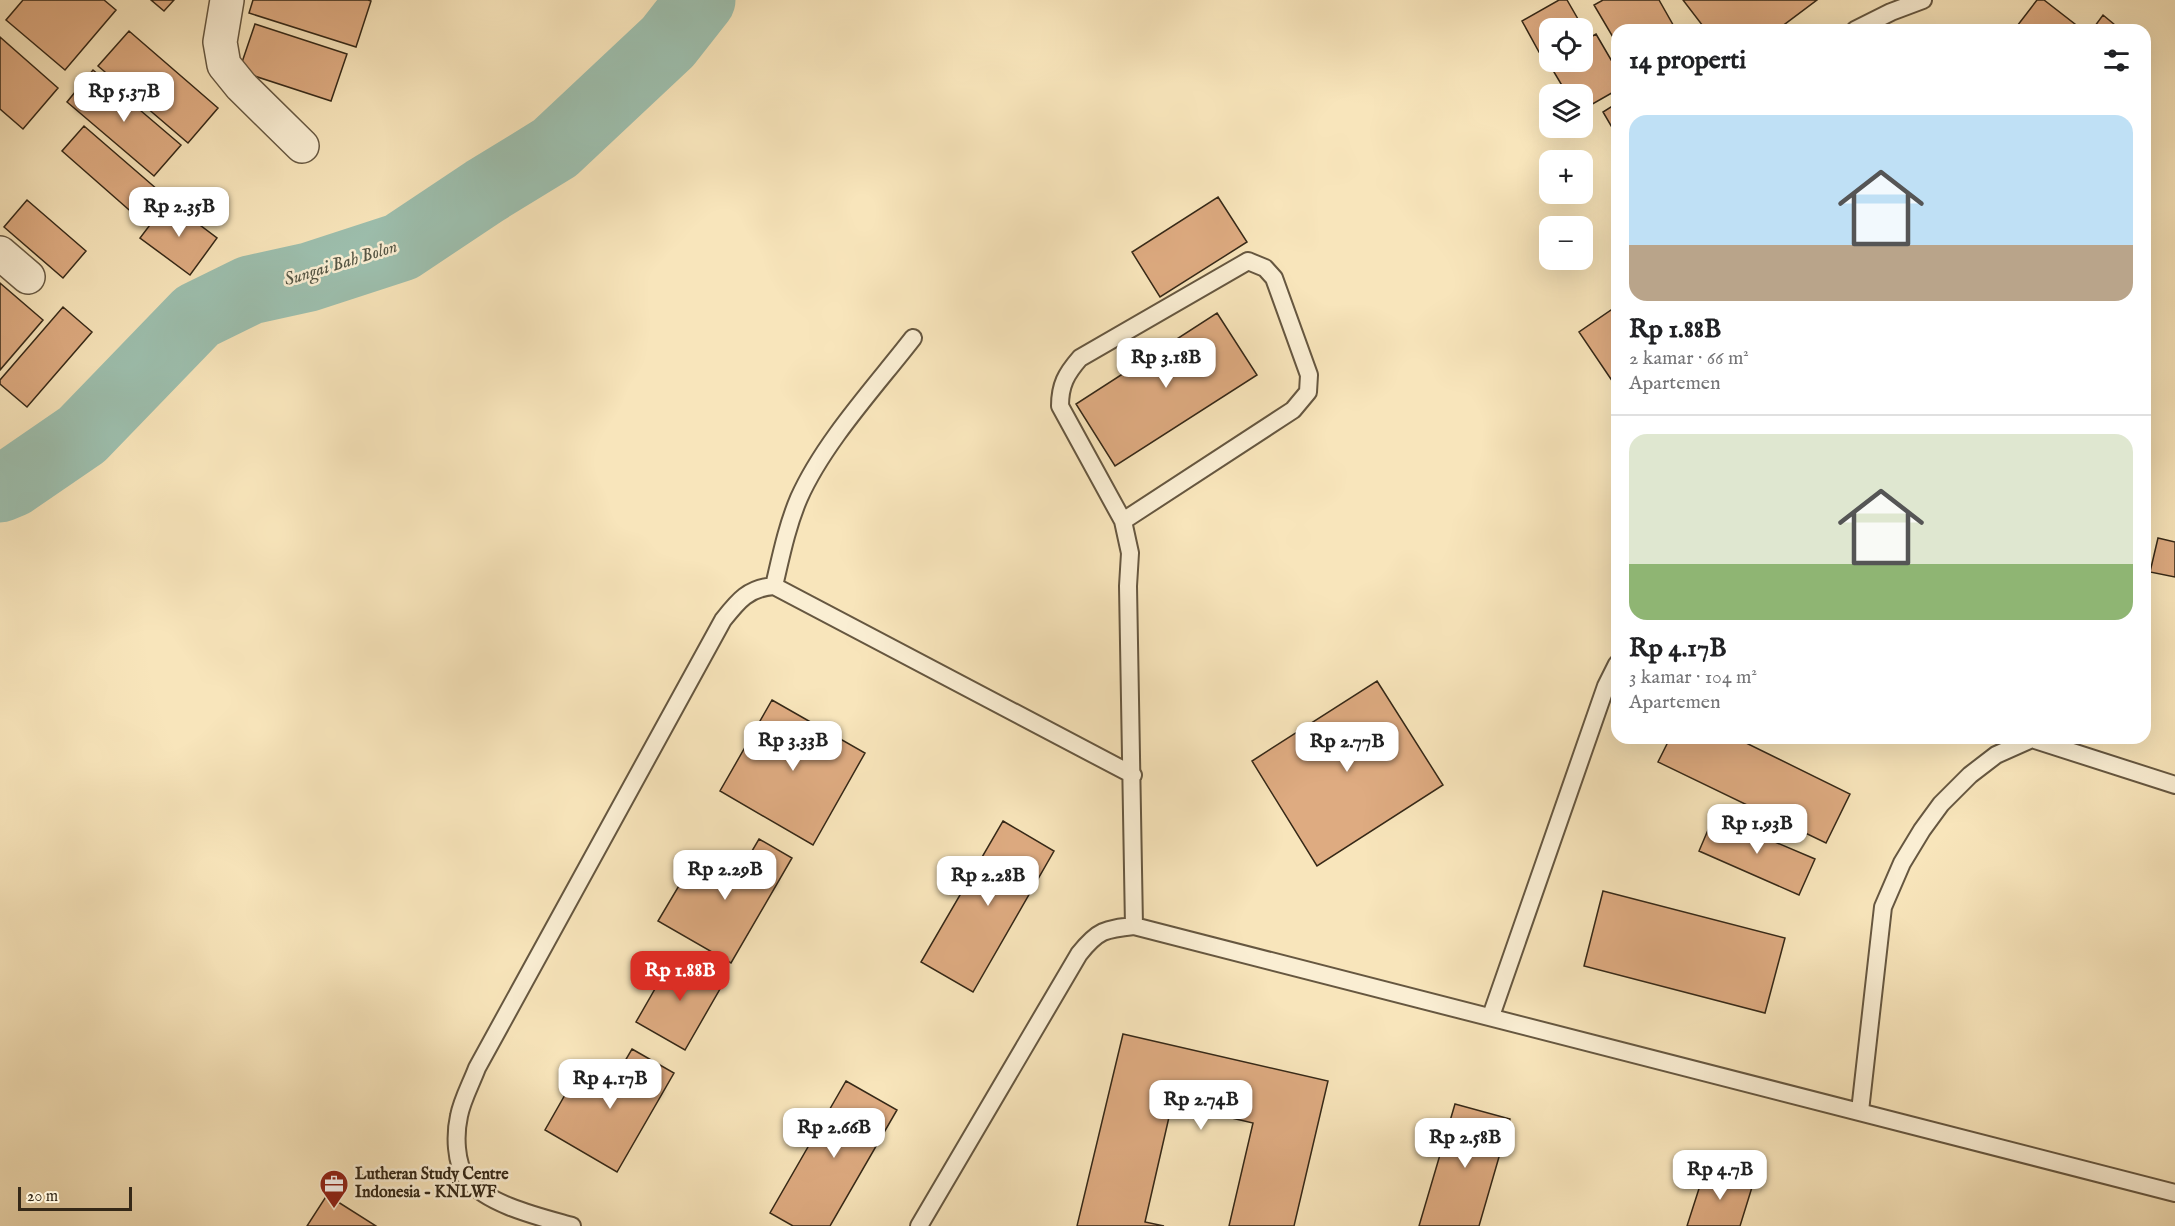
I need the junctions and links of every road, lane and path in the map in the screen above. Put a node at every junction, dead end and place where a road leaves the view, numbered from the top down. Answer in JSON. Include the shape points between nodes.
{"nodes":[{"id":1,"x":227,"y":0,"type":"edge"},
{"id":2,"x":1923,"y":0,"type":"edge"},
{"id":3,"x":1867,"y":24,"type":"edge"},
{"id":4,"x":302,"y":146,"type":"dead end"},
{"id":5,"x":0,"y":253,"type":"edge"},
{"id":6,"x":28,"y":277,"type":"dead end"},
{"id":7,"x":913,"y":338,"type":"dead end"},
{"id":8,"x":1123,"y":521,"type":"junction"},
{"id":9,"x":774,"y":586,"type":"junction"},
{"id":10,"x":1611,"y":676,"type":"edge"},
{"id":11,"x":2020,"y":744,"type":"edge"},
{"id":12,"x":2047,"y":744,"type":"edge"},
{"id":13,"x":1133,"y":775,"type":"junction"},
{"id":14,"x":2175,"y":785,"type":"edge"},
{"id":15,"x":1134,"y":926,"type":"junction"},
{"id":16,"x":1491,"y":1016,"type":"junction"},
{"id":17,"x":1860,"y":1111,"type":"junction"},
{"id":18,"x":397,"y":1174,"type":"dead end"},
{"id":19,"x":362,"y":1176,"type":"dead end"},
{"id":20,"x":2175,"y":1193,"type":"edge"},
{"id":21,"x":572,"y":1226,"type":"edge"},
{"id":22,"x":919,"y":1226,"type":"edge"}],
"edges":[{"from":1,"to":4,"type":"street","via":[[220,42],[224,65]]},
{"from":2,"to":3,"type":"lane"},
{"from":5,"to":6,"type":"street"},
{"from":7,"to":9,"type":"lane","via":[[821,457],[789,522]]},
{"from":8,"to":8,"type":"lane","via":[[1293,410],[1308,392],[1309,375],[1274,278],[1265,268],[1248,261],[1080,358],[1065,376],[1060,406]]},
{"from":8,"to":13,"type":"lane","via":[[1130,553]]},
{"from":9,"to":13,"type":"lane"},
{"from":9,"to":21,"type":"lane","via":[[759,587],[747,595],[723,620],[477,1068],[459,1115],[455,1147],[466,1178],[488,1196]]},
{"from":10,"to":16,"type":"lane"},
{"from":11,"to":17,"type":"lane","via":[[1996,755],[1941,804],[1902,864],[1883,907]]},
{"from":12,"to":14,"type":"lane"},
{"from":13,"to":15,"type":"lane"},
{"from":15,"to":16,"type":"lane"},
{"from":15,"to":22,"type":"lane","via":[[1110,928],[1093,936],[1079,954]]},
{"from":16,"to":17,"type":"lane"},
{"from":17,"to":20,"type":"lane"},
{"from":18,"to":19,"type":"path"}]}
